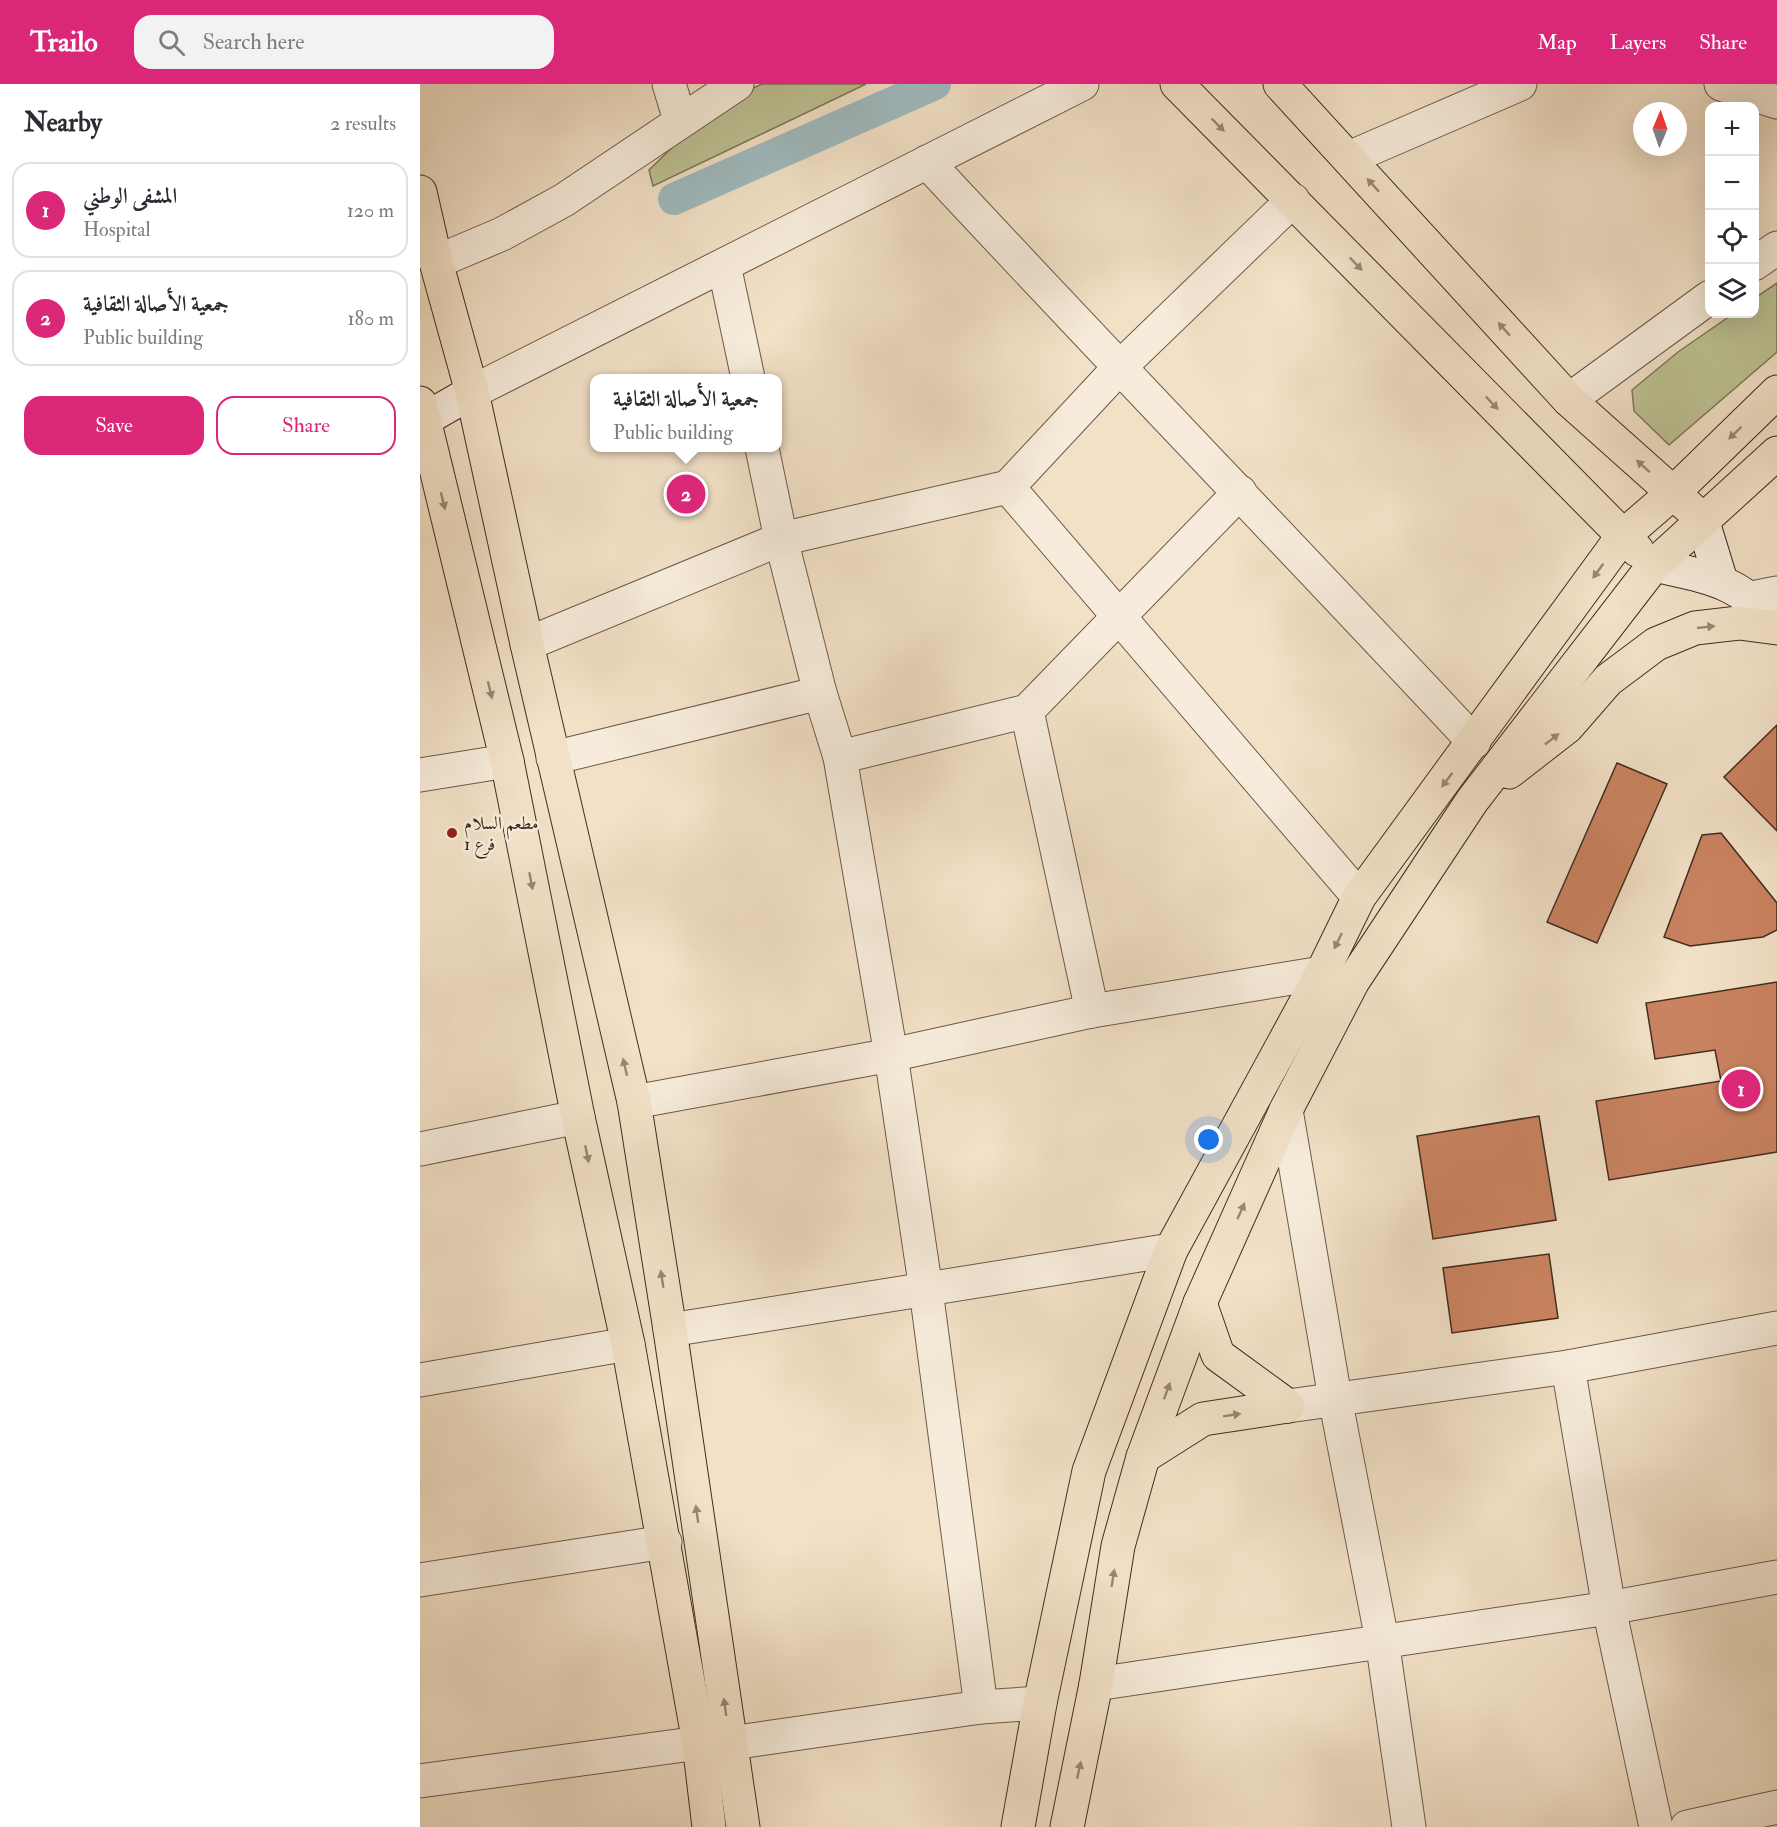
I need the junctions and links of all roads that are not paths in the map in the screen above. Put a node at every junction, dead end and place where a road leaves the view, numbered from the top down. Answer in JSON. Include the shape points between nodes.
{"nodes":[{"id":1,"x":669,"y":84,"type":"edge"},
{"id":2,"x":737,"y":84,"type":"edge"},
{"id":3,"x":1082,"y":84,"type":"edge"},
{"id":4,"x":1177,"y":84,"type":"edge"},
{"id":5,"x":1280,"y":84,"type":"edge"},
{"id":6,"x":1520,"y":84,"type":"edge"},
{"id":7,"x":1721,"y":84,"type":"edge"},
{"id":8,"x":1777,"y":102,"type":"edge"},
{"id":9,"x":680,"y":120,"type":"junction"},
{"id":10,"x":1349,"y":158,"type":"junction"},
{"id":11,"x":927,"y":162,"type":"junction"},
{"id":12,"x":420,"y":192,"type":"edge"},
{"id":13,"x":1293,"y":200,"type":"junction"},
{"id":14,"x":1777,"y":248,"type":"edge"},
{"id":15,"x":1759,"y":261,"type":"edge"},
{"id":16,"x":428,"y":265,"type":"edge"},
{"id":17,"x":724,"y":265,"type":"junction"},
{"id":18,"x":1705,"y":301,"type":"edge"},
{"id":19,"x":1119,"y":368,"type":"junction"},
{"id":20,"x":747,"y":374,"type":"edge"},
{"id":21,"x":472,"y":392,"type":"junction"},
{"id":22,"x":1777,"y":392,"type":"edge"},
{"id":23,"x":1569,"y":400,"type":"junction"},
{"id":24,"x":421,"y":415,"type":"edge"},
{"id":25,"x":763,"y":452,"type":"edge"},
{"id":26,"x":1777,"y":453,"type":"edge"},
{"id":27,"x":1008,"y":487,"type":"junction"},
{"id":28,"x":1240,"y":492,"type":"junction"},
{"id":29,"x":1673,"y":493,"type":"junction"},
{"id":30,"x":1702,"y":519,"type":"junction"},
{"id":31,"x":1622,"y":537,"type":"junction"},
{"id":32,"x":781,"y":539,"type":"junction"},
{"id":33,"x":1654,"y":565,"type":"junction"},
{"id":34,"x":1721,"y":581,"type":"junction"},
{"id":35,"x":1764,"y":595,"type":"edge"},
{"id":36,"x":1120,"y":615,"type":"junction"},
{"id":37,"x":1777,"y":622,"type":"edge"},
{"id":38,"x":1777,"y":628,"type":"edge"},
{"id":39,"x":526,"y":644,"type":"junction"},
{"id":40,"x":820,"y":693,"type":"junction"},
{"id":41,"x":1027,"y":711,"type":"junction"},
{"id":42,"x":1474,"y":742,"type":"junction"},
{"id":43,"x":553,"y":758,"type":"junction"},
{"id":44,"x":840,"y":758,"type":"junction"},
{"id":45,"x":507,"y":761,"type":"junction"},
{"id":46,"x":420,"y":775,"type":"edge"},
{"id":47,"x":1472,"y":801,"type":"junction"},
{"id":48,"x":1359,"y":897,"type":"junction"},
{"id":49,"x":1322,"y":973,"type":"junction"},
{"id":50,"x":1092,"y":1011,"type":"junction"},
{"id":51,"x":891,"y":1055,"type":"junction"},
{"id":52,"x":634,"y":1102,"type":"junction"},
{"id":53,"x":1286,"y":1110,"type":"junction"},
{"id":54,"x":578,"y":1117,"type":"junction"},
{"id":55,"x":420,"y":1149,"type":"edge"},
{"id":56,"x":1171,"y":1250,"type":"junction"},
{"id":57,"x":926,"y":1290,"type":"junction"},
{"id":58,"x":1200,"y":1303,"type":"junction"},
{"id":59,"x":1777,"y":1328,"type":"edge"},
{"id":60,"x":670,"y":1330,"type":"junction"},
{"id":61,"x":628,"y":1344,"type":"junction"},
{"id":62,"x":1568,"y":1367,"type":"junction"},
{"id":63,"x":420,"y":1380,"type":"edge"},
{"id":64,"x":1335,"y":1398,"type":"junction"},
{"id":65,"x":1287,"y":1406,"type":"junction"},
{"id":66,"x":1143,"y":1457,"type":"junction"},
{"id":67,"x":665,"y":1542,"type":"junction"},
{"id":68,"x":1777,"y":1577,"type":"edge"},
{"id":69,"x":420,"y":1580,"type":"edge"},
{"id":70,"x":1609,"y":1608,"type":"junction"},
{"id":71,"x":1382,"y":1640,"type":"junction"},
{"id":72,"x":1096,"y":1684,"type":"junction"},
{"id":73,"x":1040,"y":1703,"type":"junction"},
{"id":74,"x":981,"y":1707,"type":"junction"},
{"id":75,"x":715,"y":1743,"type":"junction"},
{"id":76,"x":420,"y":1781,"type":"edge"},
{"id":77,"x":1777,"y":1807,"type":"edge"},
{"id":78,"x":710,"y":1827,"type":"edge"},
{"id":79,"x":743,"y":1827,"type":"edge"},
{"id":80,"x":1018,"y":1827,"type":"edge"},
{"id":81,"x":1067,"y":1827,"type":"edge"},
{"id":82,"x":1408,"y":1827,"type":"edge"},
{"id":83,"x":1656,"y":1827,"type":"edge"},
{"id":84,"x":1687,"y":1827,"type":"edge"}],
"edges":[{"from":1,"to":9,"type":"street"},
{"from":2,"to":9,"type":"street"},
{"from":3,"to":11,"type":"street"},
{"from":4,"to":13,"type":"main road","one_way":true},
{"from":5,"to":10,"type":"main road"},
{"from":6,"to":10,"type":"street"},
{"from":7,"to":8,"type":"street"},
{"from":9,"to":16,"type":"street","via":[[564,200],[502,234]]},
{"from":23,"to":10,"type":"main road","one_way":true},
{"from":11,"to":17,"type":"street"},
{"from":11,"to":19,"type":"street"},
{"from":12,"to":16,"type":"main road"},
{"from":13,"to":19,"type":"street"},
{"from":13,"to":31,"type":"main road","one_way":true},
{"from":14,"to":15,"type":"street"},
{"from":16,"to":21,"type":"main road"},
{"from":17,"to":20,"type":"street"},
{"from":17,"to":21,"type":"street"},
{"from":18,"to":23,"type":"street"},
{"from":19,"to":27,"type":"street"},
{"from":19,"to":28,"type":"street"},
{"from":21,"to":24,"type":"street"},
{"from":21,"to":39,"type":"main road"},
{"from":22,"to":29,"type":"main road","one_way":true},
{"from":29,"to":23,"type":"main road","one_way":true},
{"from":24,"to":45,"type":"main road","one_way":true},
{"from":25,"to":32,"type":"street"},
{"from":26,"to":30,"type":"main road"},
{"from":27,"to":32,"type":"street"},
{"from":27,"to":36,"type":"street"},
{"from":28,"to":36,"type":"street"},
{"from":28,"to":42,"type":"street"},
{"from":29,"to":30,"type":"main road"},
{"from":29,"to":31,"type":"main road"},
{"from":30,"to":33,"type":"main road"},
{"from":30,"to":34,"type":"street"},
{"from":31,"to":33,"type":"main road"},
{"from":31,"to":42,"type":"main road","one_way":true},
{"from":32,"to":39,"type":"street"},
{"from":32,"to":40,"type":"street"},
{"from":33,"to":34,"type":"street"},
{"from":33,"to":47,"type":"main road"},
{"from":34,"to":35,"type":"street"},
{"from":35,"to":37,"type":"street"},
{"from":36,"to":41,"type":"street"},
{"from":36,"to":48,"type":"street"},
{"from":47,"to":38,"type":"main road","one_way":true,"via":[[1567,727],[1608,680],[1656,644],[1695,628],[1739,623]]},
{"from":39,"to":43,"type":"main road"},
{"from":40,"to":43,"type":"street"},
{"from":40,"to":44,"type":"street"},
{"from":41,"to":44,"type":"street"},
{"from":41,"to":50,"type":"street"},
{"from":42,"to":48,"type":"main road","one_way":true},
{"from":52,"to":43,"type":"main road","one_way":true},
{"from":44,"to":51,"type":"street"},
{"from":45,"to":46,"type":"street"},
{"from":45,"to":54,"type":"main road","one_way":true},
{"from":47,"to":53,"type":"main road","via":[[1353,981]]},
{"from":48,"to":49,"type":"main road","one_way":true},
{"from":49,"to":50,"type":"street"},
{"from":49,"to":56,"type":"main road"},
{"from":50,"to":51,"type":"street"},
{"from":51,"to":52,"type":"street"},
{"from":51,"to":57,"type":"street"},
{"from":60,"to":52,"type":"main road","one_way":true},
{"from":58,"to":53,"type":"main road","one_way":true},
{"from":53,"to":64,"type":"street"},
{"from":54,"to":55,"type":"street"},
{"from":54,"to":61,"type":"main road","one_way":true},
{"from":56,"to":57,"type":"street"},
{"from":56,"to":73,"type":"main road","via":[[1089,1471]]},
{"from":57,"to":60,"type":"street"},
{"from":57,"to":74,"type":"street"},
{"from":58,"to":65,"type":"main road","via":[[1218,1354]]},
{"from":66,"to":58,"type":"main road","one_way":true},
{"from":59,"to":62,"type":"street"},
{"from":75,"to":60,"type":"main road","one_way":true},
{"from":61,"to":63,"type":"street"},
{"from":61,"to":67,"type":"main road"},
{"from":62,"to":64,"type":"street"},
{"from":62,"to":70,"type":"street"},
{"from":64,"to":65,"type":"street"},
{"from":64,"to":71,"type":"street"},
{"from":66,"to":65,"type":"main road","one_way":true,"via":[[1203,1419]]},
{"from":72,"to":66,"type":"main road","one_way":true,"via":[[1118,1546]]},
{"from":67,"to":69,"type":"street"},
{"from":67,"to":75,"type":"main road"},
{"from":68,"to":70,"type":"street"},
{"from":70,"to":71,"type":"street"},
{"from":70,"to":83,"type":"street"},
{"from":71,"to":72,"type":"street"},
{"from":71,"to":82,"type":"street"},
{"from":81,"to":72,"type":"main road","one_way":true},
{"from":73,"to":74,"type":"street"},
{"from":73,"to":80,"type":"main road"},
{"from":74,"to":75,"type":"street"},
{"from":75,"to":76,"type":"street"},
{"from":75,"to":78,"type":"main road"},
{"from":75,"to":79,"type":"main road"},
{"from":77,"to":84,"type":"street"}]}
